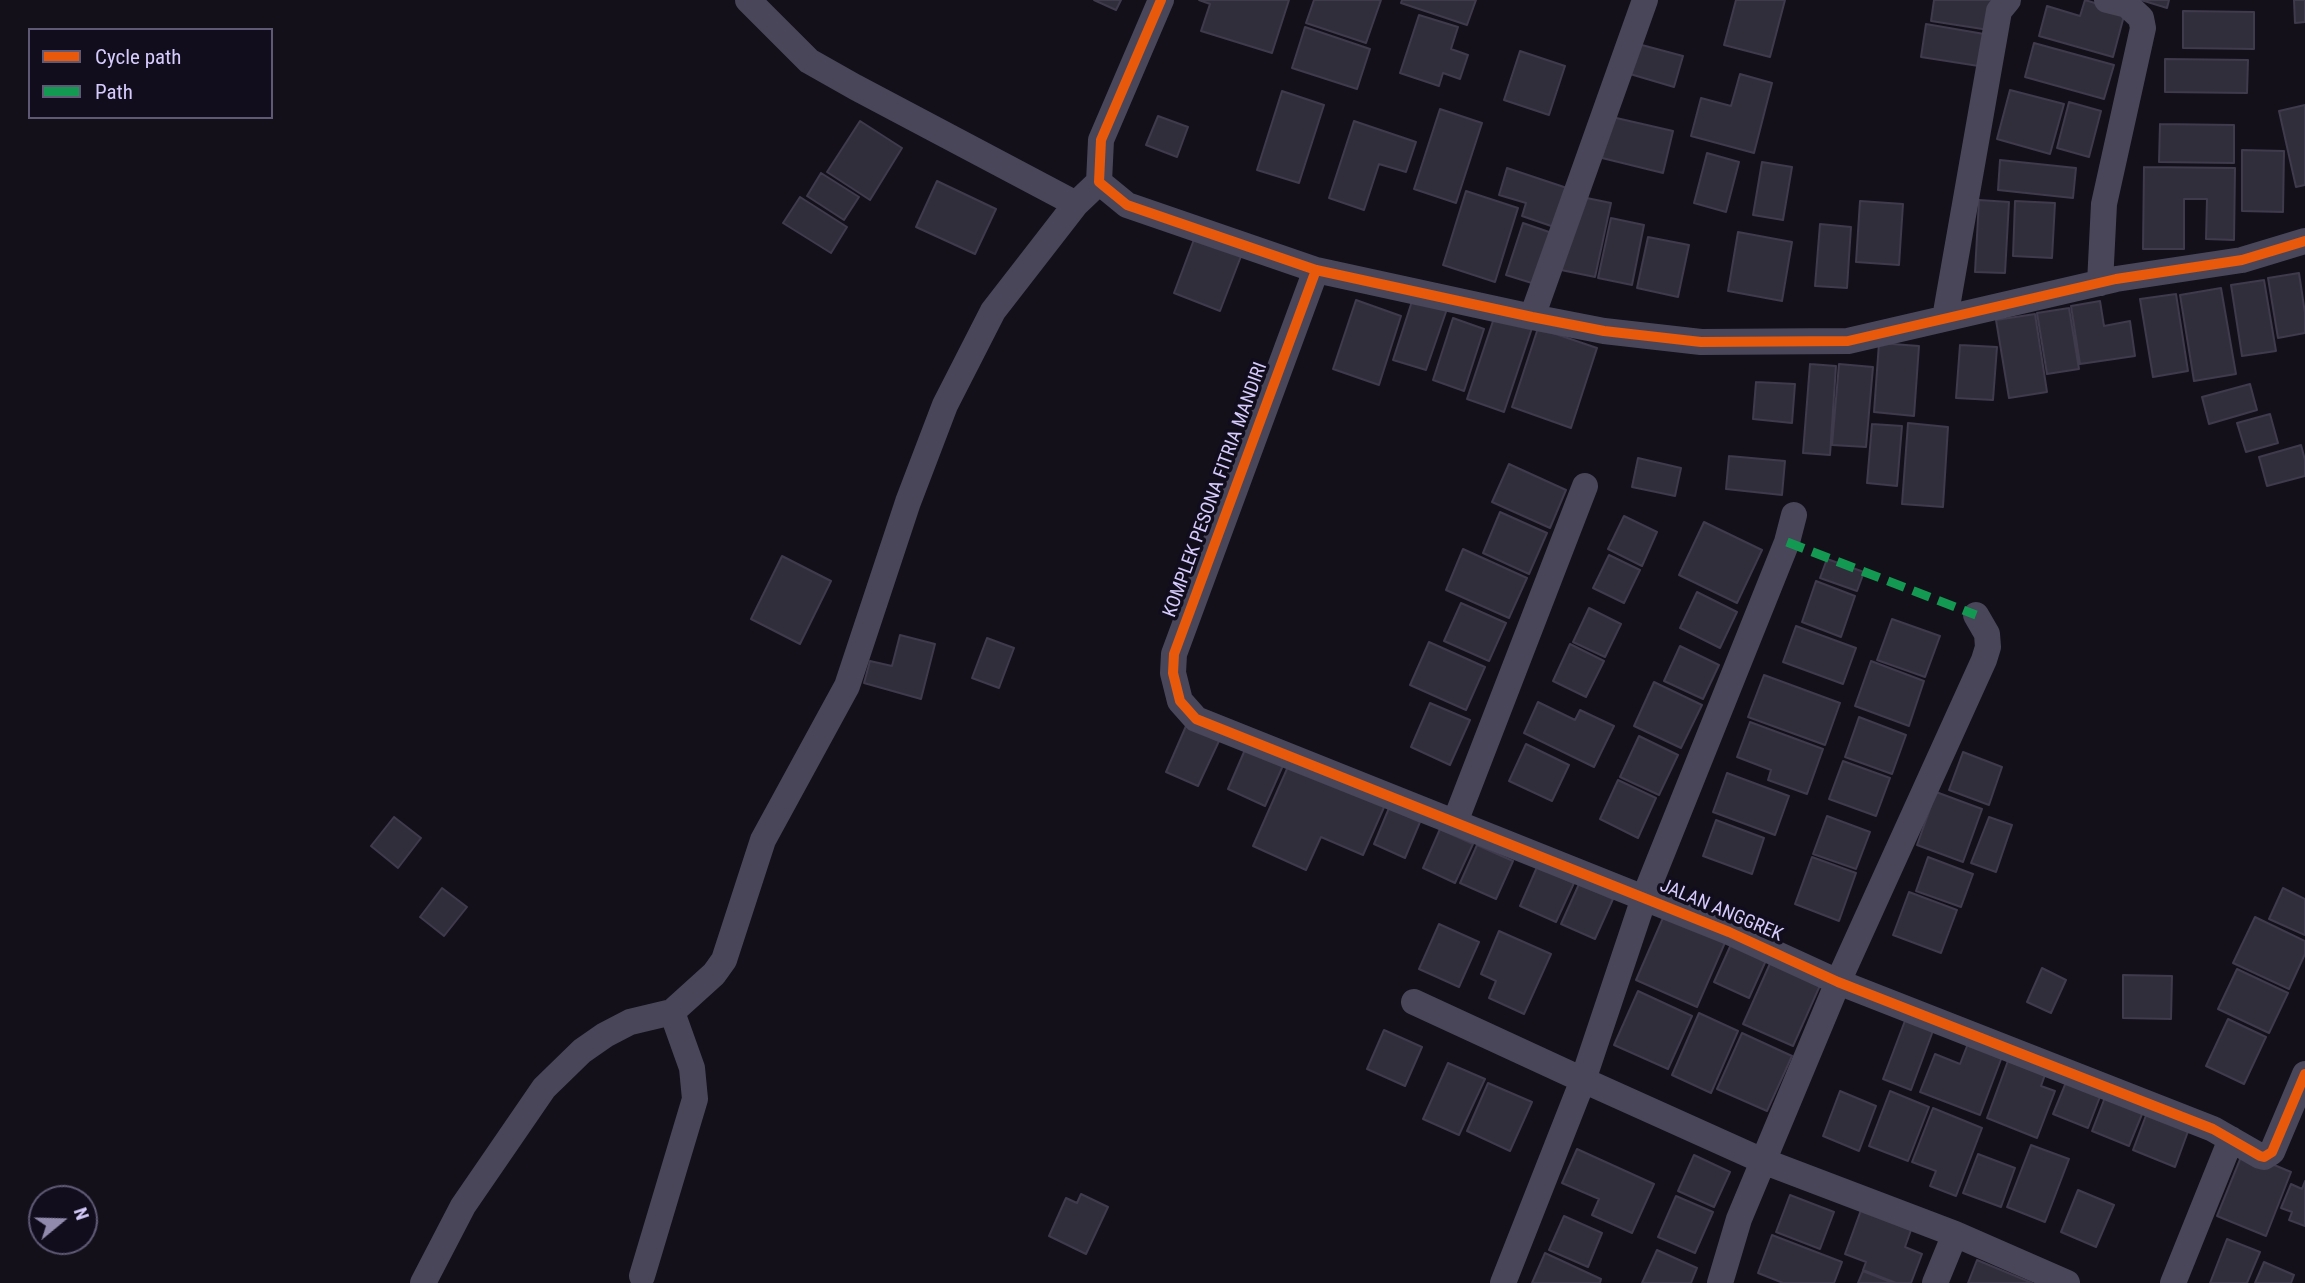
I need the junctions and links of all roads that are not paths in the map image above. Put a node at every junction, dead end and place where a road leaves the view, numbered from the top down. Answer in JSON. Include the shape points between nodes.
{"nodes":[{"id":1,"x":748,"y":0,"type":"edge"},
{"id":2,"x":1161,"y":0,"type":"edge"},
{"id":3,"x":1645,"y":0,"type":"edge"},
{"id":4,"x":2008,"y":0,"type":"edge"},
{"id":5,"x":2107,"y":0,"type":"edge"},
{"id":6,"x":1099,"y":182,"type":"junction"},
{"id":7,"x":1076,"y":204,"type":"junction"},
{"id":8,"x":2305,"y":241,"type":"edge"},
{"id":9,"x":1316,"y":270,"type":"junction"},
{"id":10,"x":2100,"y":283,"type":"junction"},
{"id":11,"x":1532,"y":317,"type":"junction"},
{"id":12,"x":1945,"y":318,"type":"junction"},
{"id":13,"x":1585,"y":486,"type":"dead end"},
{"id":14,"x":1794,"y":515,"type":"dead end"},
{"id":15,"x":1976,"y":615,"type":"dead end"},
{"id":16,"x":1196,"y":719,"type":"joint"},
{"id":17,"x":1455,"y":822,"type":"junction"},
{"id":18,"x":1644,"y":898,"type":"junction"},
{"id":19,"x":1838,"y":982,"type":"junction"},
{"id":20,"x":1414,"y":1002,"type":"dead end"},
{"id":21,"x":671,"y":1012,"type":"junction"},
{"id":22,"x":2305,"y":1074,"type":"edge"},
{"id":23,"x":1583,"y":1080,"type":"junction"},
{"id":24,"x":2231,"y":1139,"type":"junction"},
{"id":25,"x":1763,"y":1161,"type":"junction"},
{"id":26,"x":1955,"y":1234,"type":"junction"},
{"id":27,"x":642,"y":1276,"type":"dead end"},
{"id":28,"x":423,"y":1283,"type":"edge"},
{"id":29,"x":1503,"y":1283,"type":"edge"},
{"id":30,"x":1720,"y":1283,"type":"edge"},
{"id":31,"x":1936,"y":1283,"type":"edge"},
{"id":32,"x":2067,"y":1283,"type":"edge"},
{"id":33,"x":2173,"y":1283,"type":"edge"}],
"edges":[{"from":1,"to":7,"type":"street","via":[[809,61]]},
{"from":2,"to":6,"type":"street","via":[[1101,140]]},
{"from":3,"to":11,"type":"street"},
{"from":4,"to":12,"type":"street","via":[[1999,11]]},
{"from":5,"to":10,"type":"street","via":[[2127,5],[2141,18],[2143,28],[2104,204]]},
{"from":6,"to":7,"type":"street"},
{"from":6,"to":9,"type":"street","via":[[1127,205]]},
{"from":7,"to":21,"type":"street","via":[[992,310],[945,405],[847,686],[764,840],[724,960]]},
{"from":8,"to":10,"type":"street","via":[[2242,260]]},
{"from":9,"to":11,"type":"street"},
{"from":9,"to":16,"type":"street","name":"KOMPLEK PESONA FITRIA MANDIRI","via":[[1174,654],[1180,701]]},
{"from":10,"to":12,"type":"street"},
{"from":11,"to":12,"type":"street","via":[[1701,342],[1787,343],[1848,341]]},
{"from":13,"to":17,"type":"street"},
{"from":14,"to":18,"type":"street"},
{"from":15,"to":19,"type":"street","via":[[1987,634],[1984,660]]},
{"from":16,"to":17,"type":"street","name":"JALAN ANGGREK"},
{"from":17,"to":18,"type":"street","name":"JALAN ANGGREK"},
{"from":18,"to":19,"type":"street","name":"JALAN ANGGREK"},
{"from":18,"to":23,"type":"street"},
{"from":19,"to":24,"type":"street","name":"JALAN ANGGREK"},
{"from":19,"to":25,"type":"street"},
{"from":20,"to":23,"type":"street"},
{"from":21,"to":27,"type":"street","via":[[692,1069],[695,1099]]},
{"from":21,"to":28,"type":"street","via":[[630,1022],[604,1035],[544,1088],[463,1206]]},
{"from":22,"to":24,"type":"street","name":"JALAN ANGGREK","via":[[2269,1155],[2260,1156]]},
{"from":23,"to":25,"type":"street"},
{"from":23,"to":29,"type":"street"},
{"from":24,"to":33,"type":"street"},
{"from":25,"to":26,"type":"street"},
{"from":25,"to":30,"type":"street"},
{"from":26,"to":31,"type":"street"},
{"from":26,"to":32,"type":"street"}]}
